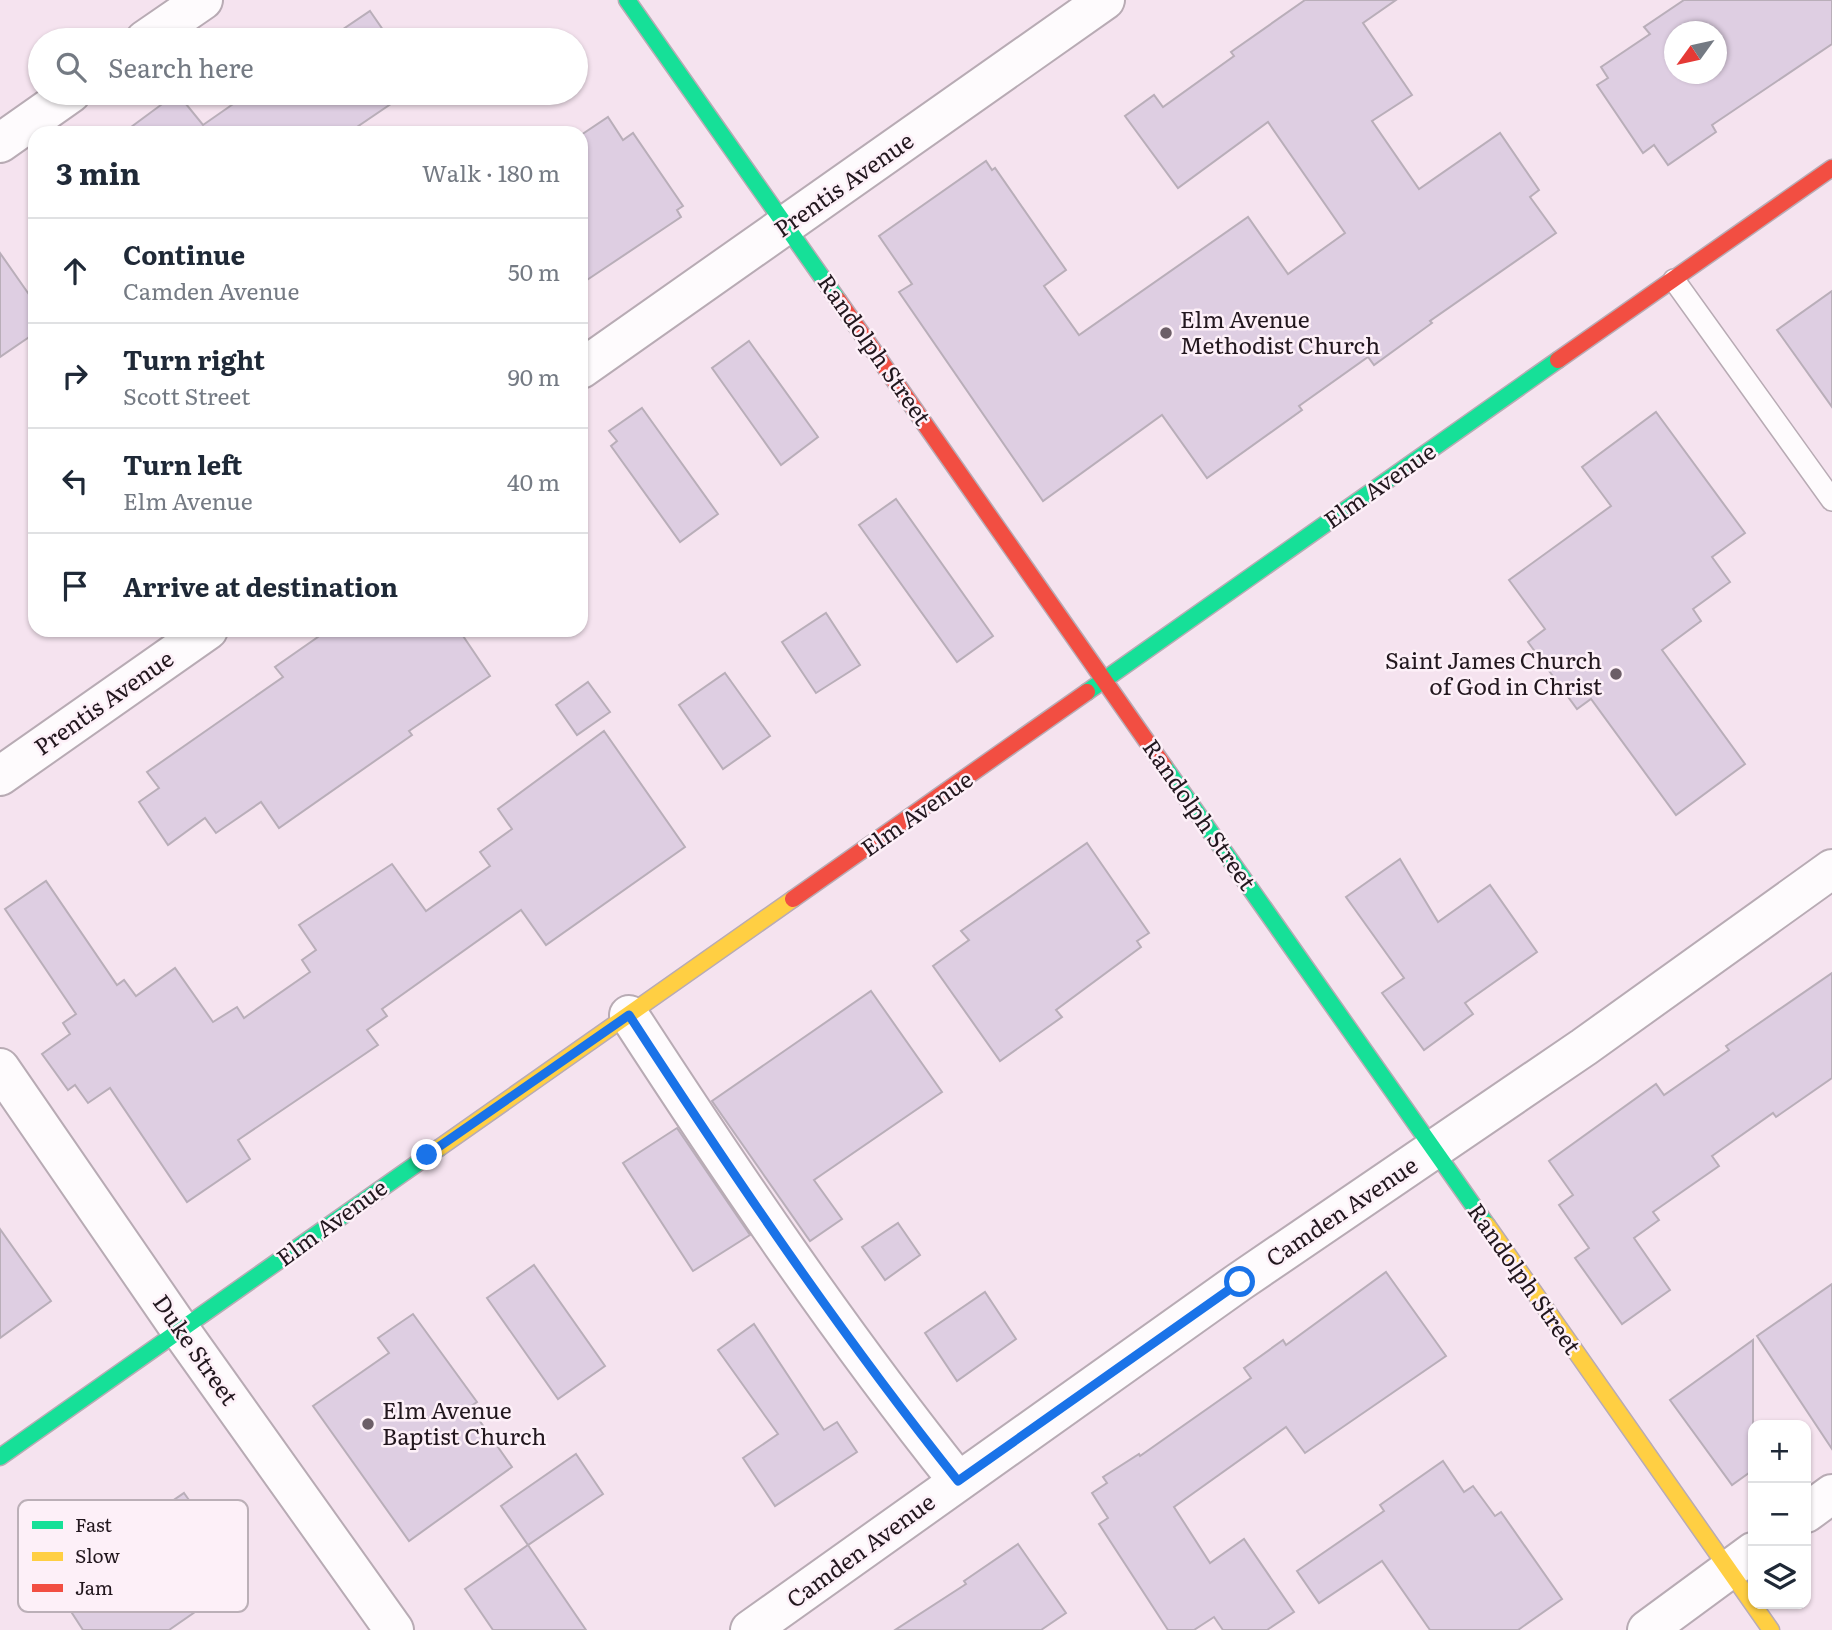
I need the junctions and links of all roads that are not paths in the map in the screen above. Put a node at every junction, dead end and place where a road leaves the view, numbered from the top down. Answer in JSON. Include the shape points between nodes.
{"nodes":[{"id":1,"x":203,"y":0,"type":"edge"},
{"id":2,"x":627,"y":0,"type":"edge"},
{"id":3,"x":1105,"y":0,"type":"edge"},
{"id":4,"x":162,"y":28,"type":"edge"},
{"id":5,"x":54,"y":105,"type":"edge"},
{"id":6,"x":0,"y":143,"type":"edge"},
{"id":7,"x":1832,"y":168,"type":"edge"},
{"id":8,"x":787,"y":225,"type":"junction"},
{"id":9,"x":1674,"y":280,"type":"junction"},
{"id":10,"x":588,"y":364,"type":"edge"},
{"id":11,"x":1832,"y":500,"type":"edge"},
{"id":12,"x":198,"y":637,"type":"edge"},
{"id":13,"x":1104,"y":680,"type":"junction"},
{"id":14,"x":0,"y":776,"type":"edge"},
{"id":15,"x":1832,"y":869,"type":"edge"},
{"id":16,"x":629,"y":1015,"type":"junction"},
{"id":17,"x":0,"y":1068,"type":"edge"},
{"id":18,"x":1433,"y":1150,"type":"junction"},
{"id":19,"x":181,"y":1331,"type":"junction"},
{"id":20,"x":0,"y":1457,"type":"edge"},
{"id":21,"x":958,"y":1481,"type":"junction"},
{"id":22,"x":1832,"y":1494,"type":"edge"},
{"id":23,"x":1811,"y":1509,"type":"edge"},
{"id":24,"x":1741,"y":1561,"type":"edge"},
{"id":25,"x":394,"y":1630,"type":"edge"},
{"id":26,"x":750,"y":1630,"type":"edge"},
{"id":27,"x":1647,"y":1630,"type":"edge"},
{"id":28,"x":1771,"y":1630,"type":"edge"}],
"edges":[{"from":1,"to":4,"type":"street"},
{"from":2,"to":8,"type":"main road","name":"Randolph Street"},
{"from":3,"to":8,"type":"street","name":"Prentis Avenue"},
{"from":5,"to":6,"type":"street"},
{"from":7,"to":9,"type":"main road","name":"Elm Avenue"},
{"from":8,"to":10,"type":"street","name":"Prentis Avenue"},
{"from":8,"to":13,"type":"main road","name":"Randolph Street"},
{"from":9,"to":11,"type":"lane"},
{"from":9,"to":13,"type":"main road","name":"Elm Avenue"},
{"from":12,"to":14,"type":"street","name":"Prentis Avenue"},
{"from":13,"to":16,"type":"main road","name":"Elm Avenue"},
{"from":13,"to":18,"type":"main road","name":"Randolph Street"},
{"from":15,"to":18,"type":"street","name":"Camden Avenue"},
{"from":16,"to":19,"type":"main road","name":"Elm Avenue"},
{"from":16,"to":21,"type":"street","via":[[748,1197],[887,1391]]},
{"from":17,"to":19,"type":"street","name":"Duke Street"},
{"from":18,"to":21,"type":"street","name":"Camden Avenue"},
{"from":18,"to":24,"type":"main road","name":"Randolph Street"},
{"from":19,"to":20,"type":"main road","name":"Elm Avenue"},
{"from":19,"to":25,"type":"street","name":"Duke Street"},
{"from":21,"to":26,"type":"street","name":"Camden Avenue"},
{"from":22,"to":23,"type":"street"},
{"from":24,"to":27,"type":"street"},
{"from":24,"to":28,"type":"main road","name":"Randolph Street"}]}
